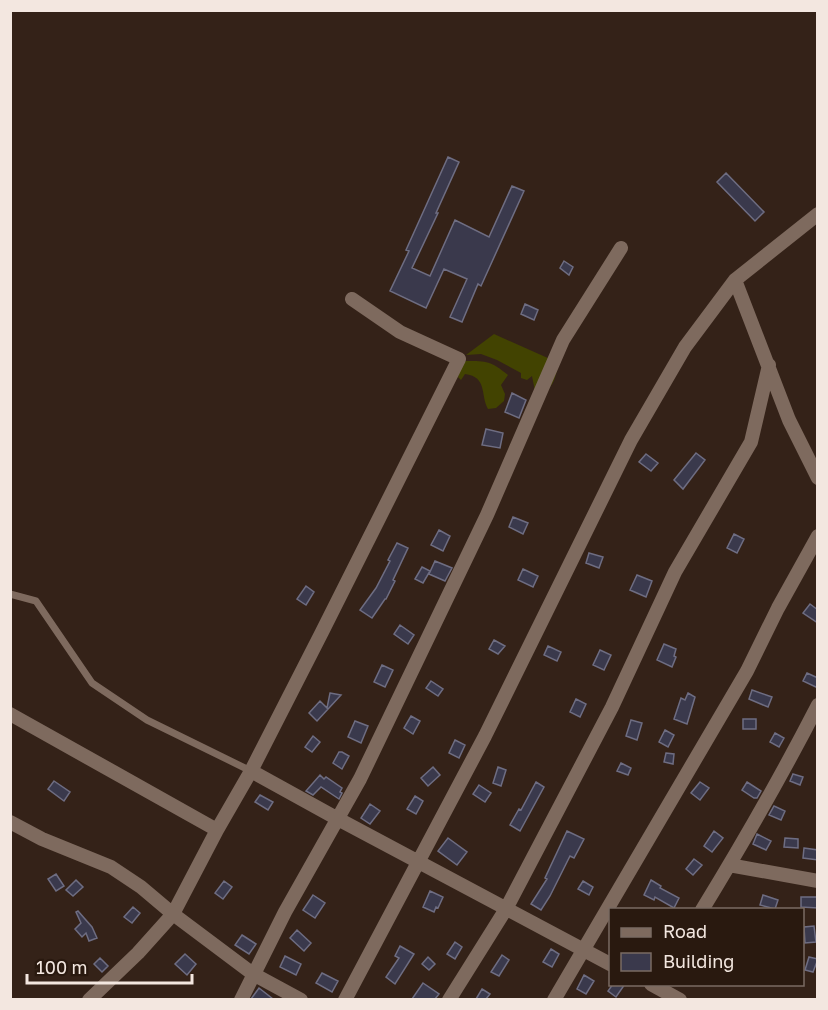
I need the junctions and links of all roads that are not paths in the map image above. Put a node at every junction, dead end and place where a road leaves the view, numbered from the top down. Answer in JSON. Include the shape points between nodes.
{"nodes":[{"id":1,"x":818,"y":214,"type":"edge"},
{"id":2,"x":621,"y":248,"type":"dead end"},
{"id":3,"x":735,"y":280,"type":"junction"},
{"id":4,"x":352,"y":299,"type":"dead end"},
{"id":5,"x":769,"y":365,"type":"junction"},
{"id":6,"x":818,"y":478,"type":"edge"},
{"id":7,"x":818,"y":536,"type":"edge"},
{"id":8,"x":10,"y":594,"type":"edge"},
{"id":9,"x":818,"y":705,"type":"edge"},
{"id":10,"x":10,"y":714,"type":"edge"},
{"id":11,"x":250,"y":771,"type":"junction"},
{"id":12,"x":338,"y":819,"type":"junction"},
{"id":13,"x":10,"y":822,"type":"edge"},
{"id":14,"x":217,"y":830,"type":"junction"},
{"id":15,"x":418,"y":861,"type":"junction"},
{"id":16,"x":729,"y":865,"type":"junction"},
{"id":17,"x":818,"y":880,"type":"edge"},
{"id":18,"x":703,"y":908,"type":"edge"},
{"id":19,"x":506,"y":909,"type":"junction"},
{"id":20,"x":173,"y":914,"type":"junction"},
{"id":21,"x":584,"y":950,"type":"junction"},
{"id":22,"x":609,"y":962,"type":"edge"},
{"id":23,"x":253,"y":974,"type":"junction"},
{"id":24,"x":656,"y":986,"type":"edge"},
{"id":25,"x":89,"y":999,"type":"edge"},
{"id":26,"x":241,"y":999,"type":"edge"},
{"id":27,"x":301,"y":999,"type":"edge"},
{"id":28,"x":345,"y":999,"type":"edge"},
{"id":29,"x":449,"y":999,"type":"edge"},
{"id":30,"x":554,"y":999,"type":"edge"},
{"id":31,"x":680,"y":999,"type":"edge"}],
"edges":[{"from":1,"to":3,"type":"street"},
{"from":2,"to":12,"type":"street","via":[[563,340],[487,515]]},
{"from":3,"to":5,"type":"street"},
{"from":3,"to":15,"type":"street","via":[[685,347],[631,440],[485,736]]},
{"from":4,"to":11,"type":"street","via":[[400,332],[459,359]]},
{"from":5,"to":6,"type":"street","via":[[789,420]]},
{"from":5,"to":19,"type":"street","via":[[751,442],[675,572],[612,707]]},
{"from":7,"to":21,"type":"street","via":[[747,671]]},
{"from":8,"to":11,"type":"lane","via":[[36,600],[92,683],[147,720]]},
{"from":9,"to":16,"type":"street"},
{"from":10,"to":14,"type":"street"},
{"from":11,"to":12,"type":"street"},
{"from":11,"to":14,"type":"street"},
{"from":12,"to":15,"type":"street"},
{"from":12,"to":23,"type":"street"},
{"from":13,"to":20,"type":"street","via":[[111,867]]},
{"from":14,"to":20,"type":"street"},
{"from":15,"to":19,"type":"street"},
{"from":15,"to":28,"type":"street"},
{"from":16,"to":17,"type":"street"},
{"from":16,"to":18,"type":"street"},
{"from":19,"to":21,"type":"street"},
{"from":19,"to":29,"type":"street"},
{"from":20,"to":23,"type":"street"},
{"from":20,"to":25,"type":"street"},
{"from":21,"to":22,"type":"street"},
{"from":21,"to":30,"type":"street"},
{"from":23,"to":26,"type":"street"},
{"from":23,"to":27,"type":"street"},
{"from":24,"to":31,"type":"street"}]}
